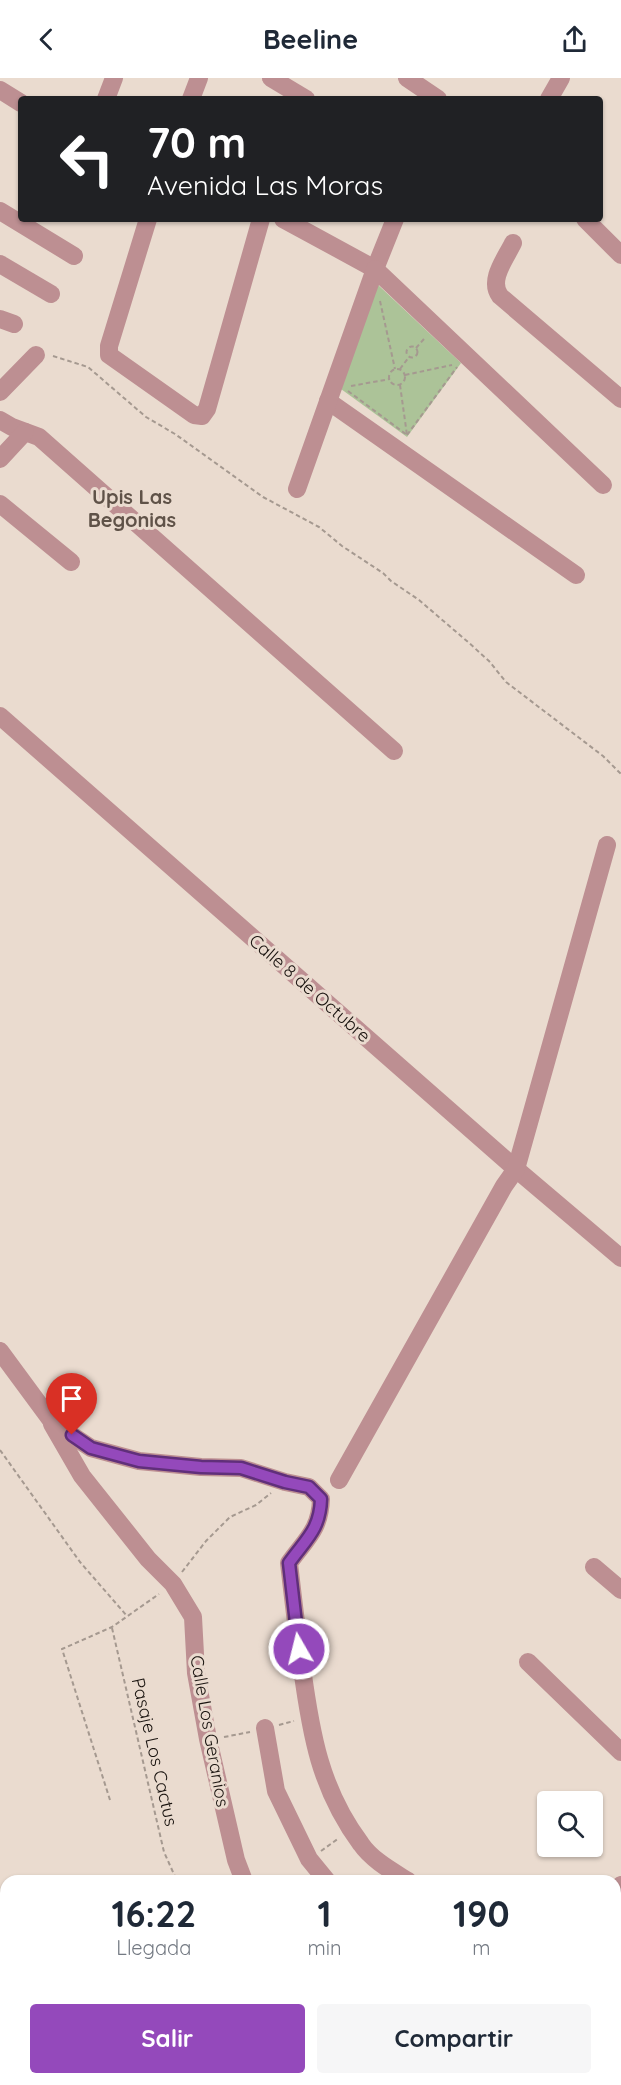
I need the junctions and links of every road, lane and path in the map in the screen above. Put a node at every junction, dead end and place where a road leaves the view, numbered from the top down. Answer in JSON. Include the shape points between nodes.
{"nodes":[{"id":1,"x":114,"y":78,"type":"edge"},
{"id":2,"x":199,"y":78,"type":"edge"},
{"id":3,"x":271,"y":78,"type":"edge"},
{"id":4,"x":407,"y":78,"type":"edge"},
{"id":5,"x":561,"y":78,"type":"edge"},
{"id":6,"x":0,"y":90,"type":"edge"},
{"id":7,"x":107,"y":96,"type":"edge"},
{"id":8,"x":191,"y":96,"type":"edge"},
{"id":9,"x":301,"y":96,"type":"edge"},
{"id":10,"x":434,"y":96,"type":"edge"},
{"id":11,"x":551,"y":96,"type":"edge"},
{"id":12,"x":18,"y":101,"type":"edge"},
{"id":13,"x":0,"y":211,"type":"edge"},
{"id":14,"x":18,"y":222,"type":"edge"},
{"id":15,"x":18,"y":222,"type":"edge"},
{"id":16,"x":147,"y":222,"type":"edge"},
{"id":17,"x":260,"y":222,"type":"edge"},
{"id":18,"x":289,"y":222,"type":"edge"},
{"id":19,"x":394,"y":222,"type":"edge"},
{"id":20,"x":588,"y":222,"type":"edge"},
{"id":21,"x":513,"y":243,"type":"dead end"},
{"id":22,"x":621,"y":255,"type":"edge"},
{"id":23,"x":74,"y":256,"type":"dead end"},
{"id":24,"x":0,"y":264,"type":"edge"},
{"id":25,"x":375,"y":269,"type":"junction"},
{"id":26,"x":51,"y":294,"type":"dead end"},
{"id":27,"x":379,"y":296,"type":"dead end"},
{"id":28,"x":428,"y":333,"type":"dead end"},
{"id":29,"x":416,"y":348,"type":"junction"},
{"id":30,"x":44,"y":355,"type":"joint"},
{"id":31,"x":410,"y":357,"type":"junction"},
{"id":32,"x":398,"y":369,"type":"junction"},
{"id":33,"x":405,"y":375,"type":"junction"},
{"id":34,"x":390,"y":379,"type":"junction"},
{"id":35,"x":400,"y":385,"type":"junction"},
{"id":36,"x":0,"y":392,"type":"edge"},
{"id":37,"x":621,"y":399,"type":"edge"},
{"id":38,"x":328,"y":401,"type":"junction"},
{"id":39,"x":0,"y":420,"type":"edge"},
{"id":40,"x":25,"y":432,"type":"junction"},
{"id":41,"x":402,"y":442,"type":"junction"},
{"id":42,"x":0,"y":459,"type":"edge"},
{"id":43,"x":603,"y":485,"type":"dead end"},
{"id":44,"x":297,"y":489,"type":"dead end"},
{"id":45,"x":0,"y":504,"type":"edge"},
{"id":46,"x":71,"y":562,"type":"dead end"},
{"id":47,"x":576,"y":575,"type":"dead end"},
{"id":48,"x":0,"y":716,"type":"edge"},
{"id":49,"x":394,"y":751,"type":"dead end"},
{"id":50,"x":621,"y":774,"type":"edge"},
{"id":51,"x":607,"y":845,"type":"dead end"},
{"id":52,"x":516,"y":1169,"type":"junction"},
{"id":53,"x":621,"y":1258,"type":"edge"},
{"id":54,"x":0,"y":1351,"type":"edge"},
{"id":55,"x":42,"y":1407,"type":"junction"},
{"id":56,"x":0,"y":1450,"type":"edge"},
{"id":57,"x":339,"y":1480,"type":"dead end"},
{"id":58,"x":594,"y":1567,"type":"dead end"},
{"id":59,"x":621,"y":1590,"type":"edge"},
{"id":60,"x":127,"y":1616,"type":"dead end"},
{"id":61,"x":112,"y":1627,"type":"dead end"},
{"id":62,"x":62,"y":1650,"type":"dead end"},
{"id":63,"x":528,"y":1662,"type":"dead end"},
{"id":64,"x":265,"y":1728,"type":"dead end"},
{"id":65,"x":621,"y":1752,"type":"edge"},
{"id":66,"x":110,"y":1800,"type":"dead end"},
{"id":67,"x":351,"y":1829,"type":"junction"},
{"id":68,"x":309,"y":1859,"type":"junction"},
{"id":69,"x":174,"y":1875,"type":"edge"},
{"id":70,"x":242,"y":1875,"type":"edge"},
{"id":71,"x":322,"y":1875,"type":"edge"},
{"id":72,"x":398,"y":1875,"type":"edge"}],
"edges":[{"from":1,"to":7,"type":"street"},
{"from":2,"to":8,"type":"street"},
{"from":3,"to":9,"type":"street"},
{"from":4,"to":10,"type":"street"},
{"from":5,"to":11,"type":"street"},
{"from":6,"to":12,"type":"street"},
{"from":13,"to":14,"type":"street"},
{"from":15,"to":23,"type":"street"},
{"from":16,"to":17,"type":"street","via":[[109,355],[194,415],[202,416]]},
{"from":18,"to":25,"type":"street"},
{"from":19,"to":25,"type":"street"},
{"from":20,"to":22,"type":"street"},
{"from":21,"to":37,"type":"street","via":[[495,280],[495,289]]},
{"from":24,"to":26,"type":"street"},
{"from":25,"to":38,"type":"street"},
{"from":25,"to":43,"type":"street"},
{"from":27,"to":32,"type":"path"},
{"from":28,"to":29,"type":"path"},
{"from":29,"to":31,"type":"path","via":[[417,356]]},
{"from":29,"to":31,"type":"path","via":[[408,348]]},
{"from":30,"to":36,"type":"street"},
{"from":30,"to":50,"type":"path","via":[[88,367],[146,417],[263,497],[319,527],[383,573],[468,642],[506,682]]},
{"from":31,"to":32,"type":"path"},
{"from":32,"to":33,"type":"path"},
{"from":32,"to":34,"type":"path","via":[[389,375]]},
{"from":33,"to":35,"type":"path"},
{"from":33,"to":41,"type":"path","via":[[460,363]]},
{"from":34,"to":35,"type":"path"},
{"from":34,"to":41,"type":"path","via":[[343,388]]},
{"from":35,"to":41,"type":"path"},
{"from":38,"to":41,"type":"street"},
{"from":38,"to":44,"type":"street"},
{"from":39,"to":40,"type":"street"},
{"from":40,"to":42,"type":"street"},
{"from":40,"to":49,"type":"street","via":[[39,437]]},
{"from":41,"to":47,"type":"street"},
{"from":45,"to":46,"type":"street"},
{"from":48,"to":52,"type":"street","name":"Calle 8 de Octubre"},
{"from":51,"to":52,"type":"street"},
{"from":52,"to":53,"type":"street","name":"Calle 8 de Octubre"},
{"from":52,"to":57,"type":"street"},
{"from":54,"to":55,"type":"street"},
{"from":55,"to":67,"type":"street","via":[[53,1423],[91,1448],[139,1461],[241,1468],[309,1487],[321,1499],[316,1527],[289,1563],[310,1729],[331,1794]]},
{"from":55,"to":70,"type":"street","name":"Calle Los Geranios","via":[[82,1476],[148,1559],[173,1584],[193,1617],[196,1673],[210,1751]]},
{"from":56,"to":60,"type":"path","via":[[80,1562]]},
{"from":58,"to":59,"type":"street"},
{"from":61,"to":69,"type":"path","name":"Pasaje Los Cactus","via":[[164,1852]]},
{"from":62,"to":66,"type":"path"},
{"from":63,"to":65,"type":"street"},
{"from":64,"to":68,"type":"street","via":[[276,1791]]},
{"from":67,"to":68,"type":"path"},
{"from":67,"to":72,"type":"street","via":[[362,1846]]},
{"from":68,"to":71,"type":"street"}]}
